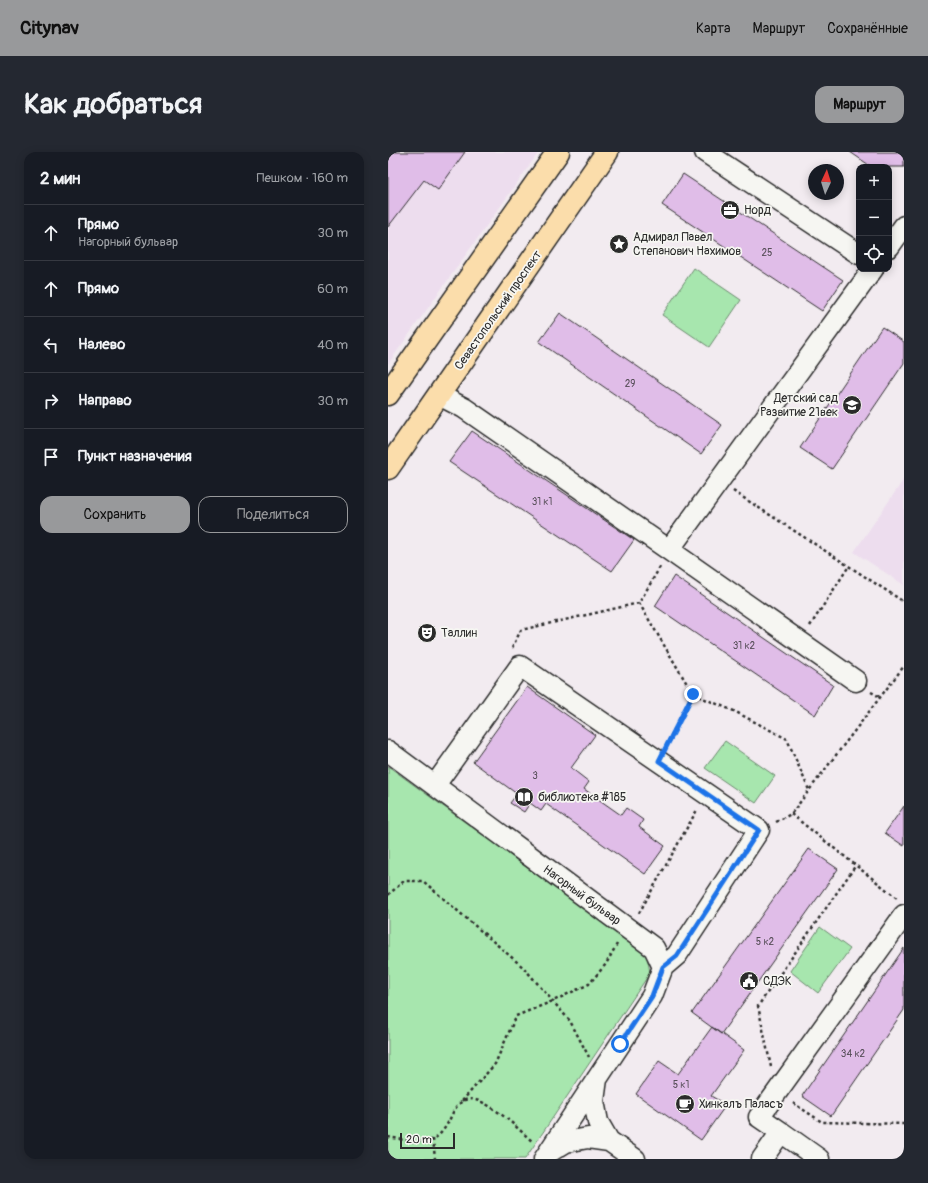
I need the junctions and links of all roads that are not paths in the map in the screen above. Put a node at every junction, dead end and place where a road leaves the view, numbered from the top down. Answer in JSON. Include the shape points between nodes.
{"nodes":[{"id":1,"x":558,"y":152,"type":"edge"},
{"id":2,"x":607,"y":152,"type":"edge"},
{"id":3,"x":706,"y":152,"type":"edge"},
{"id":4,"x":904,"y":226,"type":"edge"},
{"id":5,"x":892,"y":243,"type":"edge"},
{"id":6,"x":856,"y":252,"type":"edge"},
{"id":7,"x":871,"y":272,"type":"edge"},
{"id":8,"x":388,"y":394,"type":"edge"},
{"id":9,"x":439,"y":395,"type":"junction"},
{"id":10,"x":388,"y":468,"type":"edge"},
{"id":11,"x":670,"y":550,"type":"junction"},
{"id":12,"x":856,"y":681,"type":"dead end"},
{"id":13,"x":388,"y":751,"type":"edge"},
{"id":14,"x":434,"y":785,"type":"junction"},
{"id":15,"x":901,"y":907,"type":"edge"},
{"id":16,"x":663,"y":967,"type":"junction"},
{"id":17,"x":596,"y":1079,"type":"junction"},
{"id":18,"x":781,"y":1132,"type":"junction"},
{"id":19,"x":609,"y":1141,"type":"junction"},
{"id":20,"x":543,"y":1152,"type":"edge"},
{"id":21,"x":635,"y":1159,"type":"edge"},
{"id":22,"x":762,"y":1159,"type":"edge"},
{"id":23,"x":820,"y":1159,"type":"edge"}],
"edges":[{"from":1,"to":8,"type":"main road"},
{"from":2,"to":9,"type":"main road","name":"Севастопольский проспект"},
{"from":3,"to":6,"type":"street"},
{"from":4,"to":5,"type":"street"},
{"from":7,"to":11,"type":"street"},
{"from":9,"to":10,"type":"main road","name":"Севастопольский проспект"},
{"from":9,"to":11,"type":"street","via":[[464,408]]},
{"from":11,"to":12,"type":"street"},
{"from":13,"to":14,"type":"street","name":"Нагорный бульвар"},
{"from":14,"to":16,"type":"street","name":"Нагорный бульвар","via":[[654,948]]},
{"from":14,"to":16,"type":"street","via":[[520,666],[759,830],[677,956]]},
{"from":15,"to":18,"type":"street","via":[[759,1117]]},
{"from":16,"to":17,"type":"street","via":[[652,996]]},
{"from":17,"to":19,"type":"street","via":[[594,1101],[598,1122]]},
{"from":17,"to":20,"type":"street"},
{"from":18,"to":22,"type":"street"},
{"from":18,"to":23,"type":"street"},
{"from":19,"to":20,"type":"street","via":[[588,1138],[566,1142]]},
{"from":19,"to":21,"type":"street"}]}
